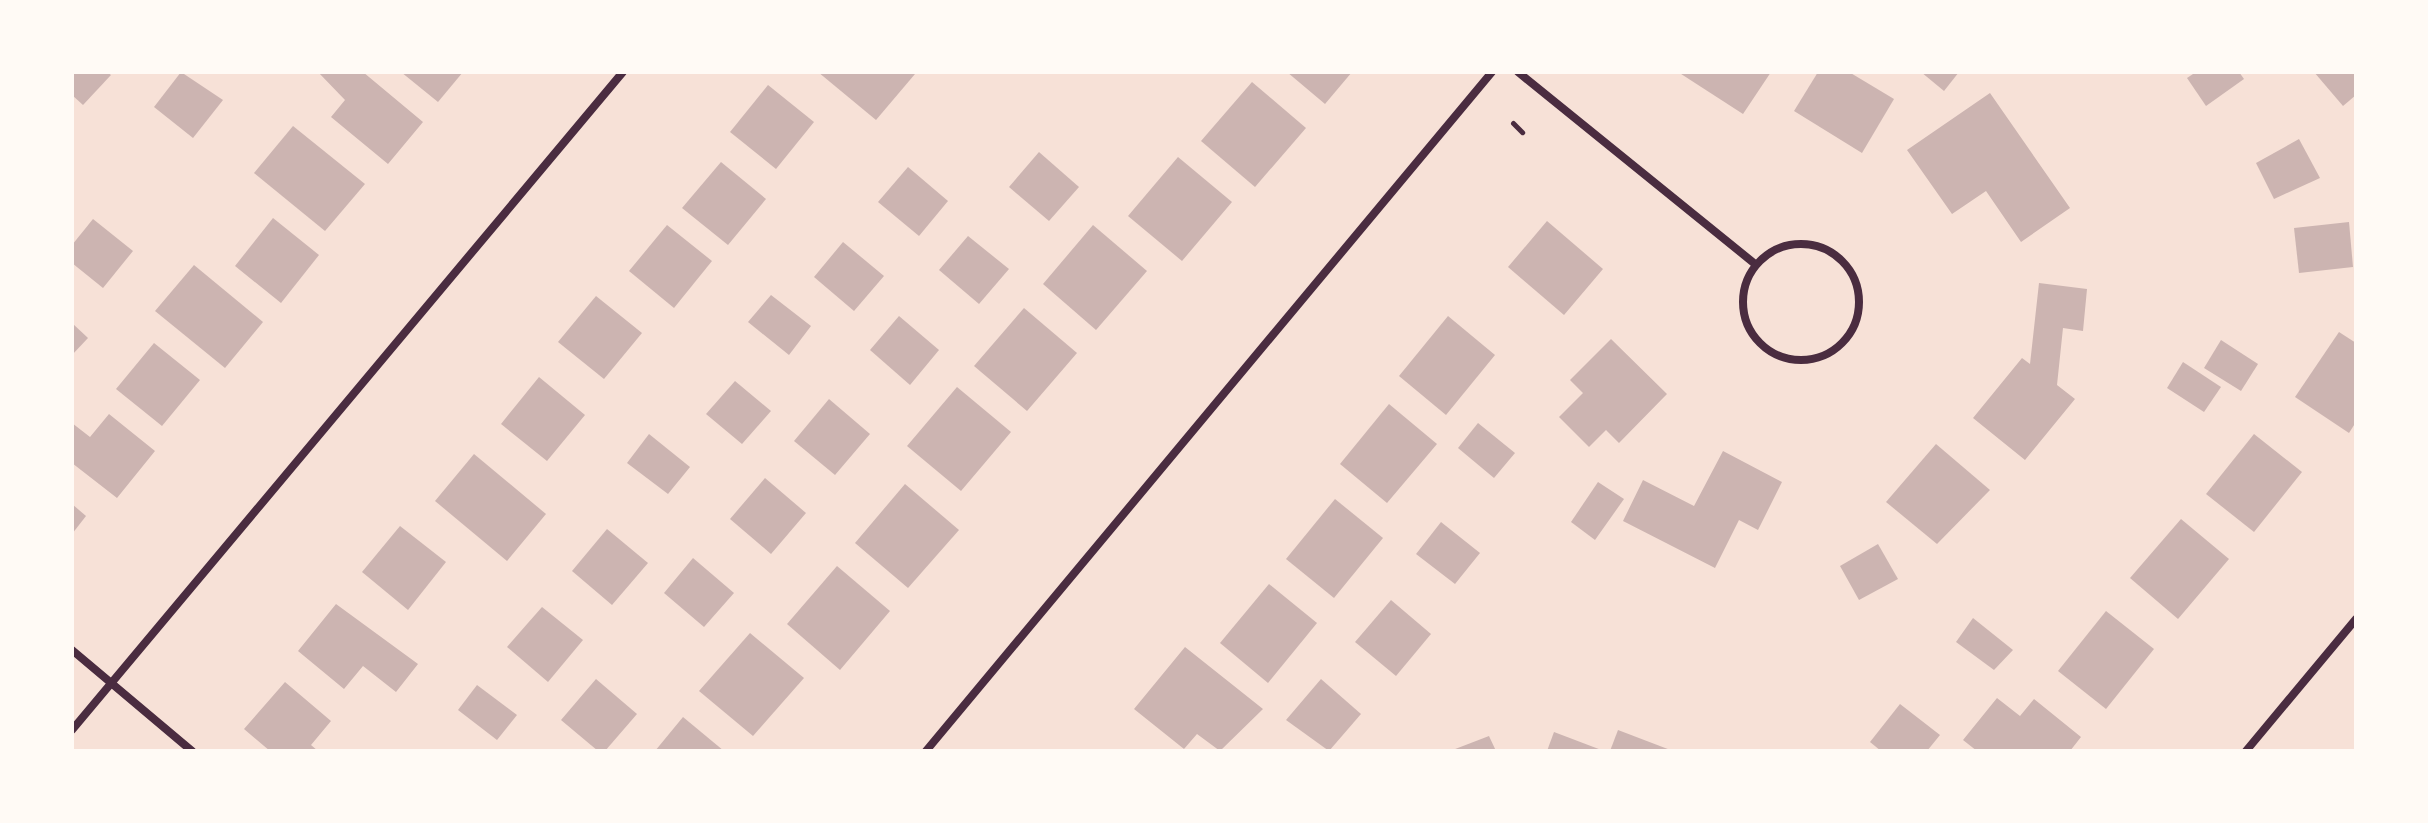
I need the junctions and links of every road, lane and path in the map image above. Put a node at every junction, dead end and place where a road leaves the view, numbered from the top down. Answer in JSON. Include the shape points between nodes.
{"nodes":[{"id":1,"x":623,"y":72,"type":"edge"},
{"id":2,"x":1492,"y":72,"type":"edge"},
{"id":3,"x":1518,"y":72,"type":"edge"},
{"id":4,"x":1513,"y":123,"type":"dead end"},
{"id":5,"x":1522,"y":132,"type":"dead end"},
{"id":6,"x":1756,"y":265,"type":"junction"},
{"id":7,"x":2356,"y":619,"type":"edge"},
{"id":8,"x":72,"y":650,"type":"edge"},
{"id":9,"x":113,"y":681,"type":"junction"},
{"id":10,"x":72,"y":730,"type":"edge"},
{"id":11,"x":192,"y":751,"type":"edge"},
{"id":12,"x":926,"y":751,"type":"edge"},
{"id":13,"x":2246,"y":751,"type":"edge"}],
"edges":[{"from":1,"to":9,"type":"street"},
{"from":2,"to":12,"type":"street"},
{"from":3,"to":6,"type":"street"},
{"from":4,"to":5,"type":"path"},
{"from":6,"to":6,"type":"street","via":[[1746,281],[1745,319],[1767,349],[1783,358],[1821,357],[1850,333],[1858,296],[1842,261],[1808,245],[1789,246]]},
{"from":7,"to":13,"type":"street"},
{"from":8,"to":9,"type":"street"},
{"from":9,"to":10,"type":"street"},
{"from":9,"to":11,"type":"street"}]}
